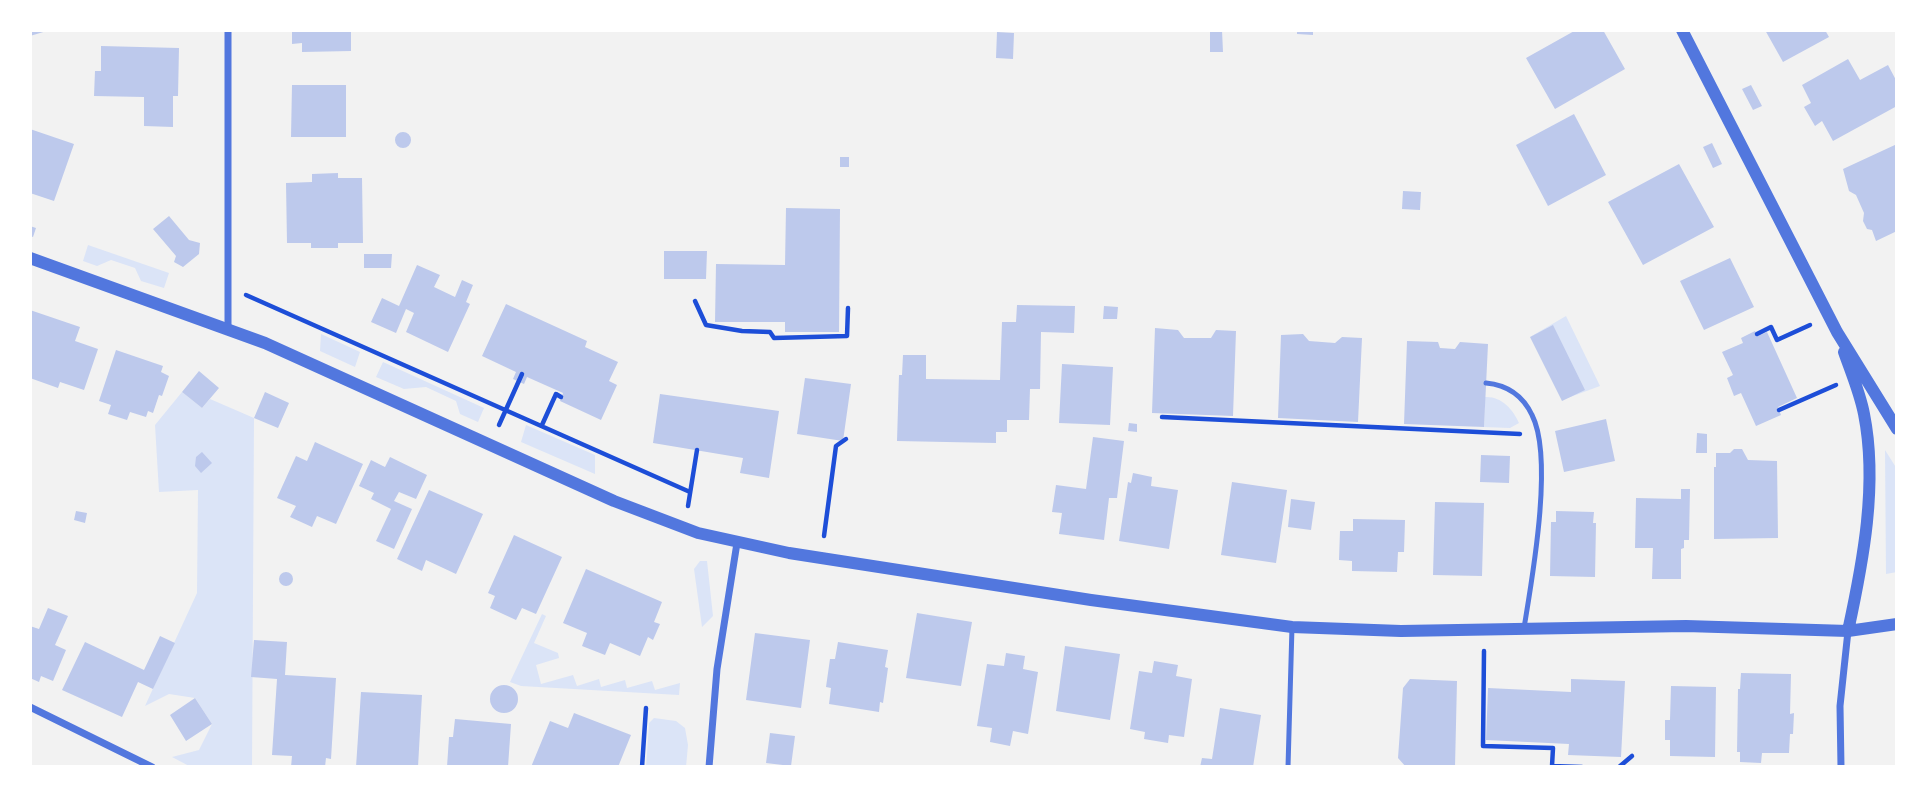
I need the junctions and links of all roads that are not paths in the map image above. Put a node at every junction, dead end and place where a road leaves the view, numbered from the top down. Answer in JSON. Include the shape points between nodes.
{"nodes":[{"id":1,"x":228,"y":30,"type":"edge"},
{"id":2,"x":1682,"y":30,"type":"edge"},
{"id":3,"x":30,"y":258,"type":"edge"},
{"id":4,"x":228,"y":329,"type":"junction"},
{"id":5,"x":1838,"y":332,"type":"junction"},
{"id":6,"x":1486,"y":383,"type":"dead end"},
{"id":7,"x":1897,"y":429,"type":"edge"},
{"id":8,"x":737,"y":543,"type":"junction"},
{"id":9,"x":1897,"y":624,"type":"edge"},
{"id":10,"x":1292,"y":627,"type":"junction"},
{"id":11,"x":1524,"y":628,"type":"junction"},
{"id":12,"x":1848,"y":631,"type":"junction"},
{"id":13,"x":30,"y":707,"type":"edge"},
{"id":14,"x":152,"y":767,"type":"edge"},
{"id":15,"x":709,"y":767,"type":"edge"},
{"id":16,"x":1288,"y":767,"type":"edge"},
{"id":17,"x":1841,"y":767,"type":"edge"}],
"edges":[{"from":1,"to":4,"type":"street"},
{"from":2,"to":5,"type":"street"},
{"from":3,"to":4,"type":"street"},
{"from":4,"to":8,"type":"street","via":[[614,501]]},
{"from":5,"to":7,"type":"street"},
{"from":5,"to":12,"type":"street","via":[[1864,414],[1870,486]]},
{"from":6,"to":11,"type":"lane","via":[[1503,386],[1522,400],[1538,435],[1539,513]]},
{"from":8,"to":10,"type":"street"},
{"from":8,"to":15,"type":"street"},
{"from":9,"to":12,"type":"street"},
{"from":10,"to":11,"type":"street","via":[[1378,631]]},
{"from":10,"to":16,"type":"lane"},
{"from":11,"to":12,"type":"street"},
{"from":12,"to":17,"type":"street","via":[[1840,706]]},
{"from":13,"to":14,"type":"street"}]}
